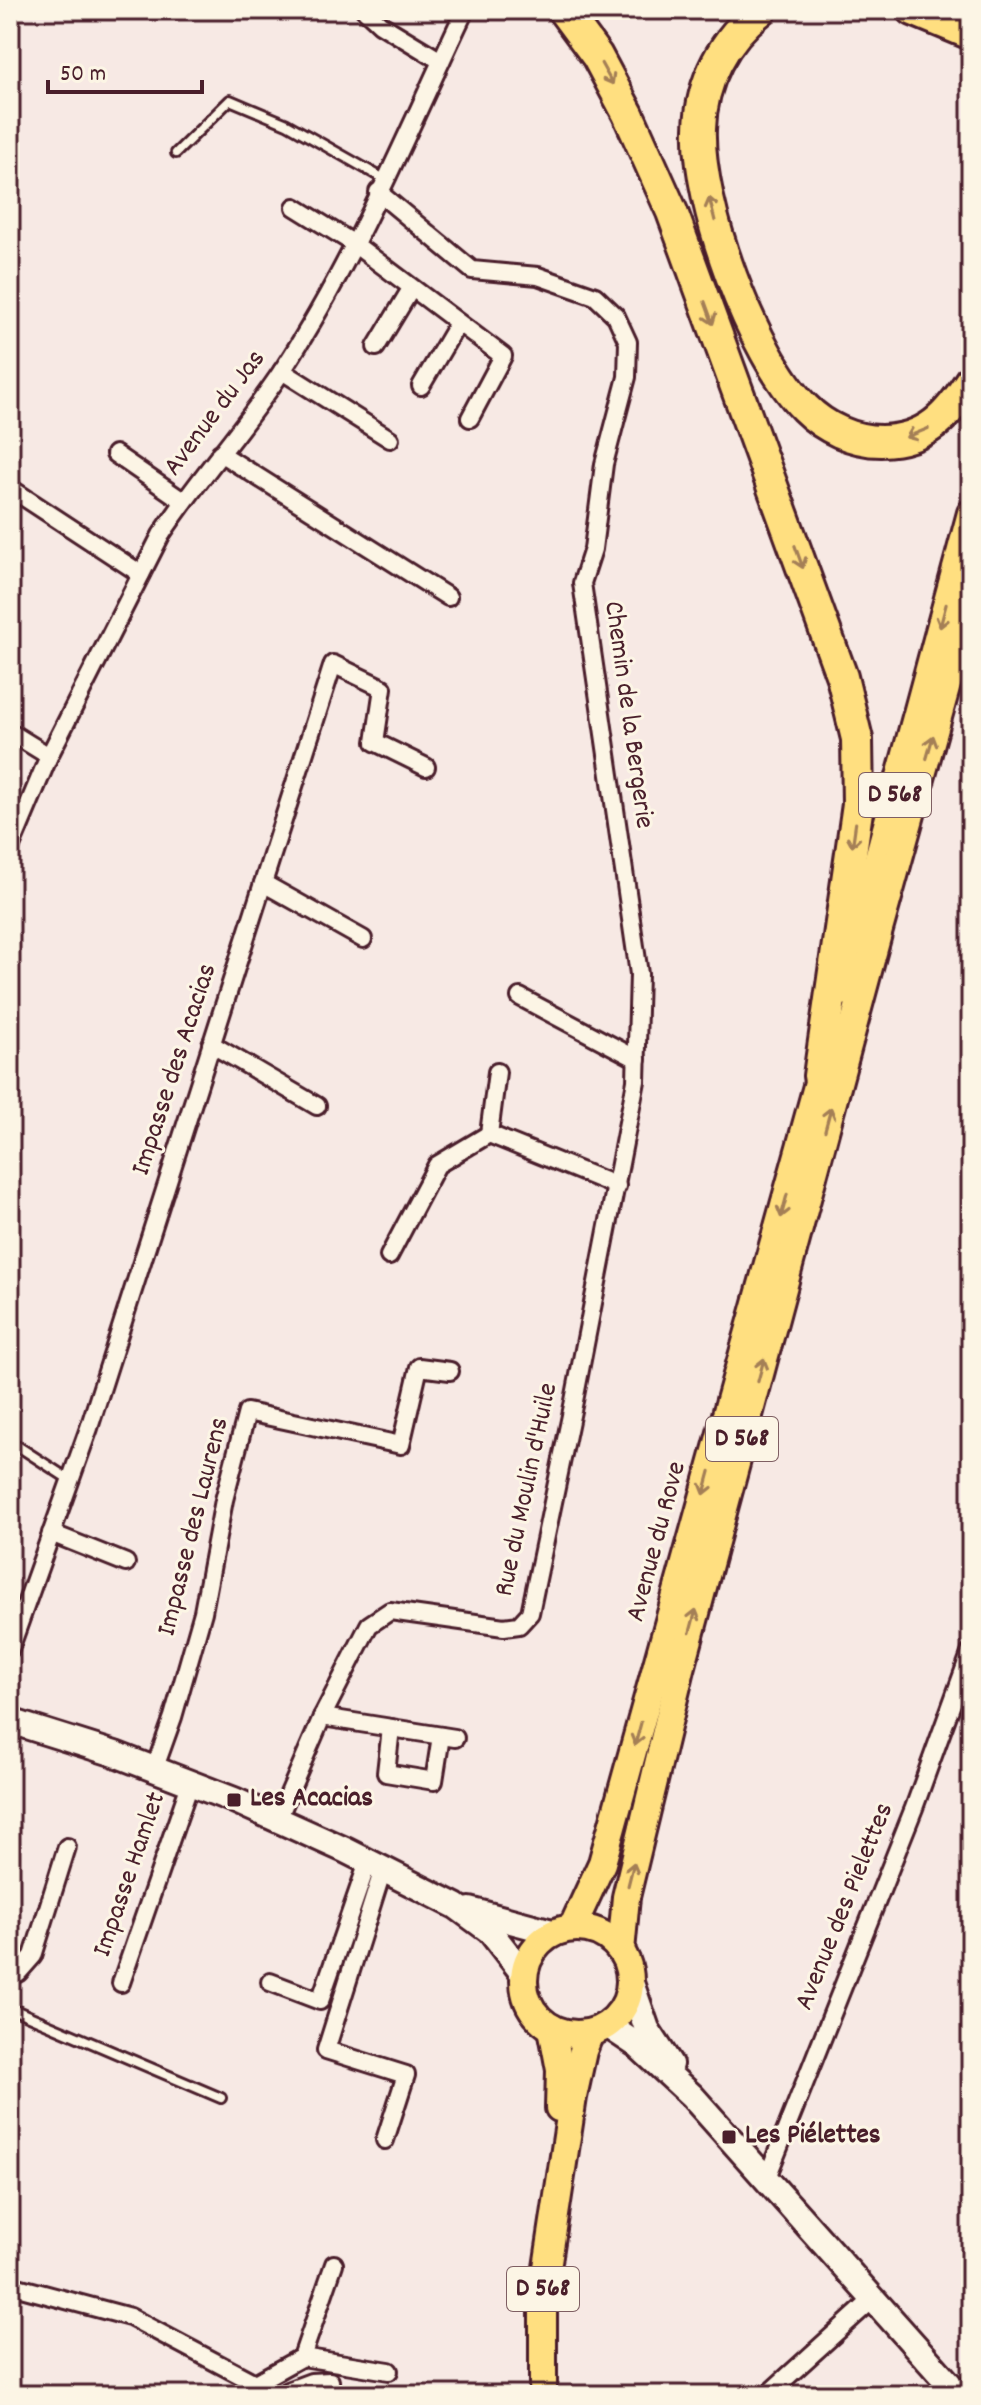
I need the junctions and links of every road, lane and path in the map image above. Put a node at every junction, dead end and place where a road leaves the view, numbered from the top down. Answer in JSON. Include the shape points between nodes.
{"nodes":[{"id":1,"x":365,"y":10,"type":"edge"},
{"id":2,"x":465,"y":10,"type":"edge"},
{"id":3,"x":563,"y":10,"type":"edge"},
{"id":4,"x":761,"y":10,"type":"edge"},
{"id":5,"x":913,"y":10,"type":"edge"},
{"id":6,"x":958,"y":10,"type":"edge"},
{"id":7,"x":971,"y":17,"type":"edge"},
{"id":8,"x":971,"y":34,"type":"edge"},
{"id":9,"x":441,"y":61,"type":"junction"},
{"id":10,"x":176,"y":153,"type":"dead end"},
{"id":11,"x":381,"y":185,"type":"junction"},
{"id":12,"x":295,"y":207,"type":"dead end"},
{"id":13,"x":353,"y":243,"type":"junction"},
{"id":14,"x":411,"y":289,"type":"junction"},
{"id":15,"x":458,"y":323,"type":"junction"},
{"id":16,"x":376,"y":347,"type":"dead end"},
{"id":17,"x":282,"y":371,"type":"junction"},
{"id":18,"x":971,"y":380,"type":"edge"},
{"id":19,"x":421,"y":386,"type":"dead end"},
{"id":20,"x":470,"y":418,"type":"dead end"},
{"id":21,"x":390,"y":439,"type":"dead end"},
{"id":22,"x":220,"y":453,"type":"junction"},
{"id":23,"x":115,"y":454,"type":"dead end"},
{"id":24,"x":10,"y":488,"type":"edge"},
{"id":25,"x":183,"y":501,"type":"junction"},
{"id":26,"x":971,"y":513,"type":"edge"},
{"id":27,"x":141,"y":574,"type":"junction"},
{"id":28,"x":448,"y":597,"type":"dead end"},
{"id":29,"x":971,"y":598,"type":"edge"},
{"id":30,"x":10,"y":732,"type":"edge"},
{"id":31,"x":49,"y":756,"type":"junction"},
{"id":32,"x":426,"y":767,"type":"dead end"},
{"id":33,"x":10,"y":849,"type":"edge"},
{"id":34,"x":263,"y":883,"type":"junction"},
{"id":35,"x":363,"y":939,"type":"dead end"},
{"id":36,"x":520,"y":997,"type":"dead end"},
{"id":37,"x":211,"y":1044,"type":"junction"},
{"id":38,"x":637,"y":1059,"type":"junction"},
{"id":39,"x":497,"y":1072,"type":"dead end"},
{"id":40,"x":819,"y":1076,"type":"junction"},
{"id":41,"x":317,"y":1106,"type":"dead end"},
{"id":42,"x":489,"y":1134,"type":"junction"},
{"id":43,"x":617,"y":1186,"type":"junction"},
{"id":44,"x":389,"y":1256,"type":"dead end"},
{"id":45,"x":450,"y":1371,"type":"dead end"},
{"id":46,"x":10,"y":1441,"type":"edge"},
{"id":47,"x":70,"y":1480,"type":"junction"},
{"id":48,"x":51,"y":1533,"type":"junction"},
{"id":49,"x":126,"y":1563,"type":"dead end"},
{"id":50,"x":10,"y":1649,"type":"edge"},
{"id":51,"x":971,"y":1651,"type":"edge"},
{"id":52,"x":322,"y":1717,"type":"junction"},
{"id":53,"x":10,"y":1721,"type":"edge"},
{"id":54,"x":391,"y":1728,"type":"junction"},
{"id":55,"x":154,"y":1770,"type":"junction"},
{"id":56,"x":190,"y":1784,"type":"junction"},
{"id":57,"x":278,"y":1819,"type":"junction"},
{"id":58,"x":67,"y":1847,"type":"dead end"},
{"id":59,"x":375,"y":1866,"type":"junction"},
{"id":60,"x":456,"y":1906,"type":"junction"},
{"id":61,"x":564,"y":1930,"type":"junction"},
{"id":62,"x":621,"y":1951,"type":"junction"},
{"id":63,"x":10,"y":1975,"type":"edge"},
{"id":64,"x":524,"y":1975,"type":"junction"},
{"id":65,"x":630,"y":1980,"type":"junction"},
{"id":66,"x":270,"y":1982,"type":"dead end"},
{"id":67,"x":121,"y":1983,"type":"dead end"},
{"id":68,"x":10,"y":2008,"type":"edge"},
{"id":69,"x":552,"y":2028,"type":"junction"},
{"id":70,"x":598,"y":2029,"type":"junction"},
{"id":71,"x":692,"y":2096,"type":"junction"},
{"id":72,"x":221,"y":2098,"type":"dead end"},
{"id":73,"x":385,"y":2140,"type":"dead end"},
{"id":74,"x":766,"y":2180,"type":"junction"},
{"id":75,"x":558,"y":2183,"type":"junction"},
{"id":76,"x":334,"y":2264,"type":"dead end"},
{"id":77,"x":10,"y":2285,"type":"edge"},
{"id":78,"x":873,"y":2299,"type":"junction"},
{"id":79,"x":302,"y":2357,"type":"junction"},
{"id":80,"x":389,"y":2371,"type":"dead end"},
{"id":81,"x":255,"y":2389,"type":"edge"},
{"id":82,"x":284,"y":2395,"type":"edge"},
{"id":83,"x":332,"y":2395,"type":"edge"},
{"id":84,"x":543,"y":2395,"type":"edge"},
{"id":85,"x":767,"y":2395,"type":"edge"},
{"id":86,"x":959,"y":2395,"type":"edge"}],
"edges":[{"from":1,"to":9,"type":"street"},
{"from":2,"to":9,"type":"street","name":"Avenue du Jas"},
{"from":3,"to":40,"type":"highway","one_way":true,"via":[[616,91],[672,212],[842,677],[857,739],[858,804]]},
{"from":18,"to":4,"type":"highway","one_way":true,"via":[[940,422],[897,441],[868,441],[840,433],[807,410],[758,340],[722,250],[707,190],[700,129],[708,82],[728,41]]},
{"from":5,"to":8,"type":"highway"},
{"from":6,"to":7,"type":"highway"},
{"from":9,"to":11,"type":"street","name":"Avenue du Jas"},
{"from":10,"to":11,"type":"lane","via":[[230,100],[287,124]]},
{"from":11,"to":13,"type":"street","name":"Avenue du Jas"},
{"from":11,"to":38,"type":"street","name":"Chemin de la Bergerie","via":[[472,270],[538,276],[595,296],[616,316],[628,342],[627,377],[582,583],[639,974]]},
{"from":12,"to":13,"type":"street"},
{"from":13,"to":14,"type":"street"},
{"from":13,"to":17,"type":"street","name":"Avenue du Jas"},
{"from":14,"to":15,"type":"street"},
{"from":14,"to":16,"type":"street"},
{"from":15,"to":19,"type":"street"},
{"from":15,"to":20,"type":"street","via":[[503,356]]},
{"from":17,"to":21,"type":"street"},
{"from":17,"to":22,"type":"street","name":"Avenue du Jas"},
{"from":22,"to":25,"type":"street","name":"Avenue du Jas"},
{"from":22,"to":28,"type":"street"},
{"from":23,"to":25,"type":"street"},
{"from":24,"to":27,"type":"street"},
{"from":25,"to":27,"type":"street","name":"Avenue du Jas"},
{"from":26,"to":40,"type":"main road","number":"D 568","one_way":true},
{"from":27,"to":31,"type":"street","name":"Avenue du Jas"},
{"from":62,"to":29,"type":"main road","number":"D 568","one_way":true,"via":[[626,1897],[681,1669]]},
{"from":30,"to":31,"type":"street"},
{"from":31,"to":33,"type":"street","name":"Avenue du Jas"},
{"from":32,"to":34,"type":"street","name":"Impasse des Acacias","via":[[375,742],[383,688],[333,664]]},
{"from":34,"to":35,"type":"street"},
{"from":34,"to":37,"type":"street","name":"Impasse des Acacias"},
{"from":36,"to":38,"type":"street"},
{"from":37,"to":41,"type":"street"},
{"from":37,"to":47,"type":"street","name":"Impasse des Acacias"},
{"from":38,"to":43,"type":"street","name":"Chemin de la Bergerie"},
{"from":39,"to":42,"type":"street"},
{"from":40,"to":61,"type":"main road","name":"Avenue du Rove","number":"D 568","one_way":true,"via":[[606,1848]]},
{"from":42,"to":43,"type":"street"},
{"from":42,"to":44,"type":"street","via":[[437,1165]]},
{"from":43,"to":52,"type":"street","name":"Rue du Moulin d'Huile","via":[[530,1613],[519,1625],[504,1627],[390,1611],[377,1617]]},
{"from":45,"to":55,"type":"street","name":"Impasse des Laurens","via":[[419,1367],[401,1445],[247,1412],[203,1612]]},
{"from":46,"to":47,"type":"lane"},
{"from":47,"to":48,"type":"street","name":"Impasse des Acacias"},
{"from":48,"to":49,"type":"street"},
{"from":48,"to":50,"type":"street","name":"Impasse des Acacias"},
{"from":51,"to":74,"type":"street","name":"Avenue des Pielettes"},
{"from":52,"to":54,"type":"street"},
{"from":52,"to":57,"type":"street","name":"Rue du Moulin d'Huile"},
{"from":53,"to":55,"type":"street"},
{"from":54,"to":54,"type":"street","via":[[448,1737],[434,1781],[386,1773]]},
{"from":55,"to":56,"type":"street"},
{"from":56,"to":57,"type":"street"},
{"from":56,"to":67,"type":"street","name":"Impasse Hamlet"},
{"from":57,"to":59,"type":"street"},
{"from":58,"to":63,"type":"street","via":[[33,1956]]},
{"from":59,"to":60,"type":"street"},
{"from":59,"to":66,"type":"street","via":[[320,2001]]},
{"from":59,"to":73,"type":"street","via":[[326,2050],[406,2075]]},
{"from":60,"to":61,"type":"street"},
{"from":60,"to":64,"type":"street","via":[[490,1931]]},
{"from":61,"to":62,"type":"main road","via":[[591,1930]]},
{"from":61,"to":64,"type":"main road","via":[[541,1942]]},
{"from":62,"to":65,"type":"main road"},
{"from":64,"to":69,"type":"main road","via":[[531,2005]]},
{"from":65,"to":70,"type":"main road","via":[[620,2013]]},
{"from":65,"to":71,"type":"street","via":[[647,2029]]},
{"from":68,"to":72,"type":"lane"},
{"from":69,"to":70,"type":"main road","via":[[572,2034]]},
{"from":69,"to":75,"type":"main road","number":"D 568","via":[[560,2070]]},
{"from":70,"to":71,"type":"street","via":[[637,2045]]},
{"from":70,"to":75,"type":"main road","number":"D 568","via":[[580,2067]]},
{"from":71,"to":74,"type":"street"},
{"from":74,"to":78,"type":"street"},
{"from":75,"to":84,"type":"main road","number":"D 568","via":[[543,2294]]},
{"from":76,"to":79,"type":"street"},
{"from":77,"to":81,"type":"street","via":[[130,2317]]},
{"from":78,"to":85,"type":"street"},
{"from":78,"to":86,"type":"street"},
{"from":79,"to":80,"type":"street"},
{"from":79,"to":81,"type":"street"},
{"from":82,"to":83,"type":"street","via":[[311,2382],[330,2381]]}]}
